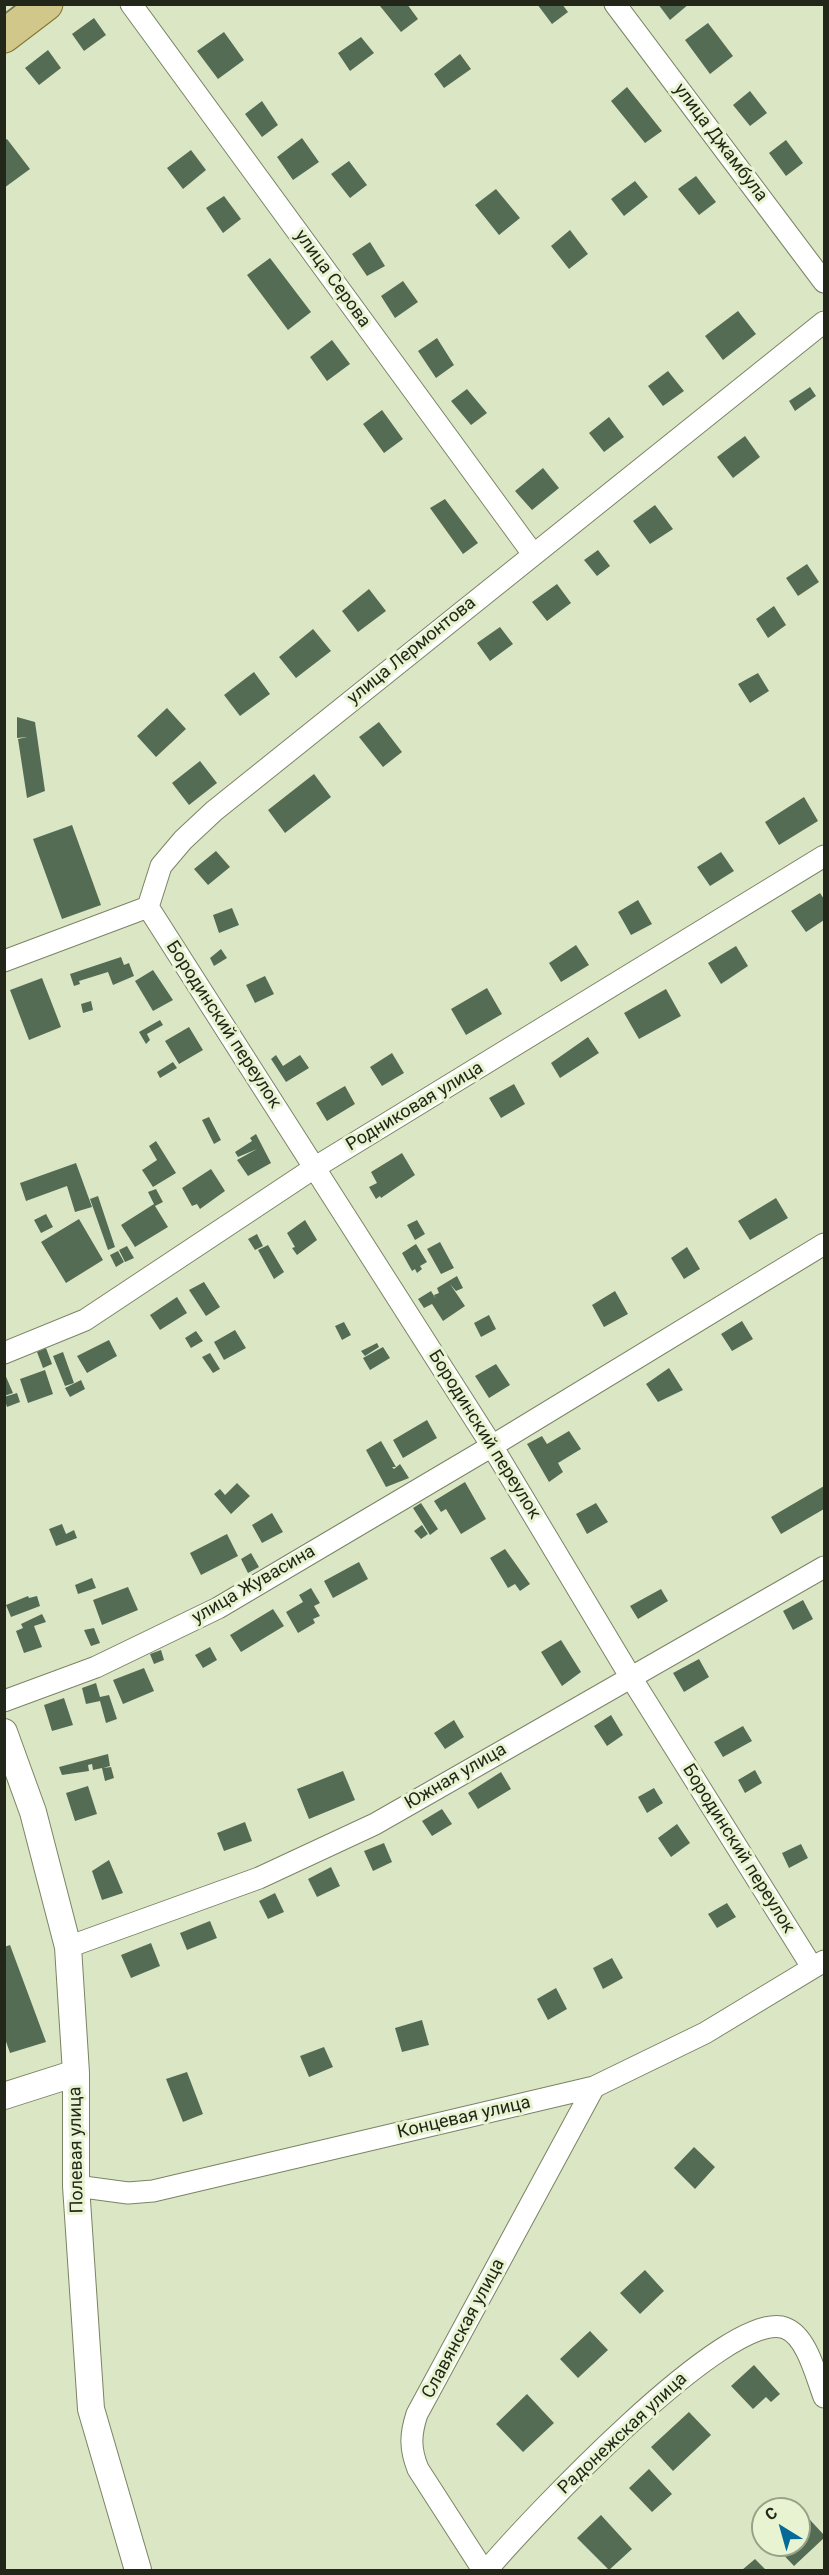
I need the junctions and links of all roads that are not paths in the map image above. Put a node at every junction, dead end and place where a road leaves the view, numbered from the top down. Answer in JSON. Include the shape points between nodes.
{"nodes":[{"id":1,"x":46,"y":4,"type":"edge"},
{"id":2,"x":131,"y":4,"type":"edge"},
{"id":3,"x":615,"y":4,"type":"edge"},
{"id":4,"x":4,"y":36,"type":"edge"},
{"id":5,"x":825,"y":282,"type":"edge"},
{"id":6,"x":825,"y":322,"type":"edge"},
{"id":7,"x":532,"y":554,"type":"junction"},
{"id":8,"x":825,"y":856,"type":"edge"},
{"id":9,"x":148,"y":907,"type":"junction"},
{"id":10,"x":4,"y":961,"type":"edge"},
{"id":11,"x":314,"y":1168,"type":"junction"},
{"id":12,"x":825,"y":1244,"type":"edge"},
{"id":13,"x":4,"y":1353,"type":"edge"},
{"id":14,"x":492,"y":1446,"type":"junction"},
{"id":15,"x":825,"y":1567,"type":"edge"},
{"id":16,"x":630,"y":1676,"type":"junction"},
{"id":17,"x":4,"y":1701,"type":"edge"},
{"id":18,"x":4,"y":1732,"type":"edge"},
{"id":19,"x":68,"y":1947,"type":"junction"},
{"id":20,"x":818,"y":1964,"type":"edge"},
{"id":21,"x":76,"y":2073,"type":"junction"},
{"id":22,"x":594,"y":2087,"type":"junction"},
{"id":23,"x":4,"y":2096,"type":"edge"},
{"id":24,"x":76,"y":2186,"type":"junction"},
{"id":25,"x":825,"y":2397,"type":"edge"},
{"id":26,"x":138,"y":2571,"type":"edge"},
{"id":27,"x":483,"y":2571,"type":"edge"},
{"id":28,"x":488,"y":2571,"type":"edge"}],
"edges":[{"from":1,"to":4,"type":"main road"},
{"from":2,"to":7,"type":"street","name":"улица Серова"},
{"from":3,"to":5,"type":"street","name":"улица Джамбула"},
{"from":6,"to":7,"type":"street","name":"улица Лермонтова"},
{"from":7,"to":9,"type":"street","name":"улица Лермонтова","via":[[214,811],[161,866]]},
{"from":8,"to":11,"type":"street","name":"Родниковая улица"},
{"from":9,"to":10,"type":"street"},
{"from":9,"to":11,"type":"street","name":"Бородинский переулок"},
{"from":11,"to":13,"type":"street","name":"Родниковая улица","via":[[85,1320]]},
{"from":11,"to":14,"type":"street","name":"Бородинский переулок"},
{"from":12,"to":14,"type":"street","name":"улица Жувасина"},
{"from":14,"to":16,"type":"street","name":"Бородинский переулок"},
{"from":14,"to":17,"type":"street","name":"улица Жувасина","via":[[218,1608],[96,1667]]},
{"from":15,"to":16,"type":"street","name":"Южная улица"},
{"from":16,"to":19,"type":"street","name":"Южная улица","via":[[375,1824],[259,1878]]},
{"from":16,"to":20,"type":"street","name":"Бородинский переулок"},
{"from":18,"to":19,"type":"street","name":"Полевая улица","via":[[33,1812]]},
{"from":19,"to":21,"type":"street","name":"Полевая улица"},
{"from":20,"to":22,"type":"street","name":"Концевая улица","via":[[705,2033]]},
{"from":21,"to":23,"type":"street"},
{"from":21,"to":24,"type":"street","name":"Полевая улица"},
{"from":22,"to":24,"type":"street","name":"Концевая улица","via":[[153,2191],[128,2193]]},
{"from":22,"to":27,"type":"street","name":"Славянская улица","via":[[417,2414],[411,2432],[411,2451],[418,2469]]},
{"from":24,"to":26,"type":"street","name":"Полевая улица","via":[[91,2409]]},
{"from":25,"to":28,"type":"street","name":"Радонежская улица","via":[[796,2335],[778,2325],[740,2337],[693,2368],[621,2431],[510,2543]]}]}
